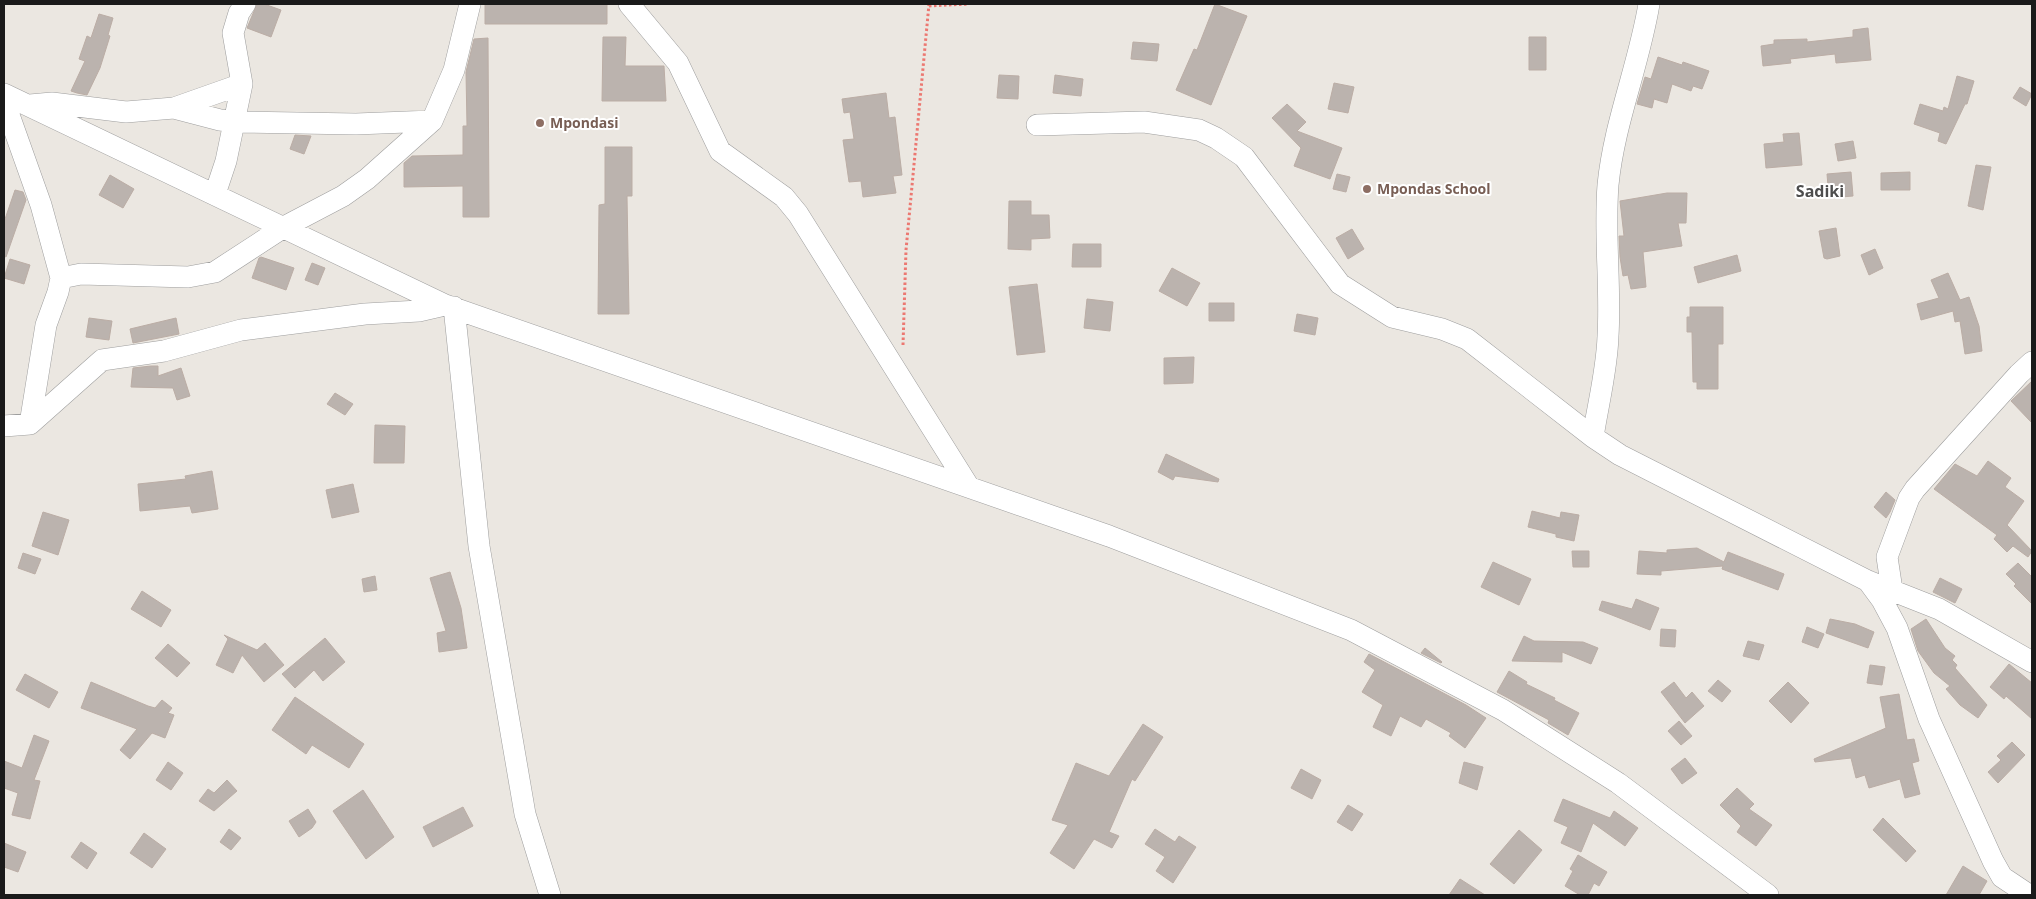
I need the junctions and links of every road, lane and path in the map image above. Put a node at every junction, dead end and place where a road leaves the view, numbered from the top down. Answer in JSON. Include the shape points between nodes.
{"nodes":[{"id":1,"x":245,"y":4,"type":"edge"},
{"id":2,"x":470,"y":4,"type":"edge"},
{"id":3,"x":628,"y":4,"type":"edge"},
{"id":4,"x":969,"y":4,"type":"edge"},
{"id":5,"x":1649,"y":4,"type":"edge"},
{"id":6,"x":929,"y":5,"type":"edge"},
{"id":7,"x":242,"y":84,"type":"junction"},
{"id":8,"x":4,"y":94,"type":"edge"},
{"id":9,"x":4,"y":101,"type":"edge"},
{"id":10,"x":27,"y":105,"type":"junction"},
{"id":11,"x":174,"y":108,"type":"junction"},
{"id":12,"x":432,"y":121,"type":"junction"},
{"id":13,"x":236,"y":122,"type":"junction"},
{"id":14,"x":1037,"y":125,"type":"dead end"},
{"id":15,"x":215,"y":194,"type":"junction"},
{"id":16,"x":284,"y":227,"type":"junction"},
{"id":17,"x":61,"y":278,"type":"junction"},
{"id":18,"x":449,"y":306,"type":"junction"},
{"id":19,"x":2032,"y":362,"type":"edge"},
{"id":20,"x":902,"y":381,"type":"junction"},
{"id":21,"x":30,"y":424,"type":"junction"},
{"id":22,"x":4,"y":426,"type":"edge"},
{"id":23,"x":1593,"y":437,"type":"junction"},
{"id":24,"x":969,"y":487,"type":"junction"},
{"id":25,"x":1868,"y":581,"type":"junction"},
{"id":26,"x":1892,"y":590,"type":"junction"},
{"id":27,"x":2032,"y":662,"type":"edge"},
{"id":28,"x":550,"y":895,"type":"edge"},
{"id":29,"x":1768,"y":895,"type":"edge"},
{"id":30,"x":2029,"y":895,"type":"edge"}],
"edges":[{"from":1,"to":7,"type":"street","via":[[233,33]]},
{"from":2,"to":12,"type":"street","via":[[454,70]]},
{"from":3,"to":20,"type":"street","via":[[678,62],[720,151],[784,197],[798,214]]},
{"from":4,"to":6,"type":"path"},
{"from":5,"to":23,"type":"street","via":[[1608,184],[1608,337]]},
{"from":6,"to":20,"type":"path","via":[[906,250]]},
{"from":7,"to":11,"type":"street"},
{"from":7,"to":13,"type":"street"},
{"from":8,"to":10,"type":"street"},
{"from":9,"to":17,"type":"street","via":[[41,204]]},
{"from":10,"to":11,"type":"street","via":[[52,103],[126,112]]},
{"from":10,"to":15,"type":"street"},
{"from":11,"to":13,"type":"street"},
{"from":12,"to":13,"type":"street","via":[[356,124]]},
{"from":12,"to":16,"type":"street","via":[[343,196]]},
{"from":13,"to":15,"type":"street"},
{"from":14,"to":23,"type":"street","via":[[1144,122],[1199,130],[1216,138],[1244,157],[1340,284],[1392,317],[1442,329],[1467,339]]},
{"from":15,"to":16,"type":"street"},
{"from":16,"to":17,"type":"street","via":[[215,272],[188,277],[81,274]]},
{"from":16,"to":18,"type":"street"},
{"from":17,"to":21,"type":"street","via":[[46,325]]},
{"from":18,"to":21,"type":"street","via":[[241,330],[164,351],[102,360]]},
{"from":18,"to":24,"type":"street"},
{"from":18,"to":28,"type":"street","via":[[479,546],[525,814]]},
{"from":19,"to":26,"type":"street","via":[[1909,498],[1887,557]]},
{"from":20,"to":24,"type":"street"},
{"from":21,"to":22,"type":"street"},
{"from":23,"to":25,"type":"street","via":[[1620,455]]},
{"from":24,"to":29,"type":"street","via":[[1109,536],[1351,630],[1504,710],[1618,783]]},
{"from":25,"to":26,"type":"street"},
{"from":25,"to":30,"type":"street","via":[[1897,628],[1929,719],[1993,861],[2002,877]]},
{"from":26,"to":27,"type":"street","via":[[1939,609]]}]}
